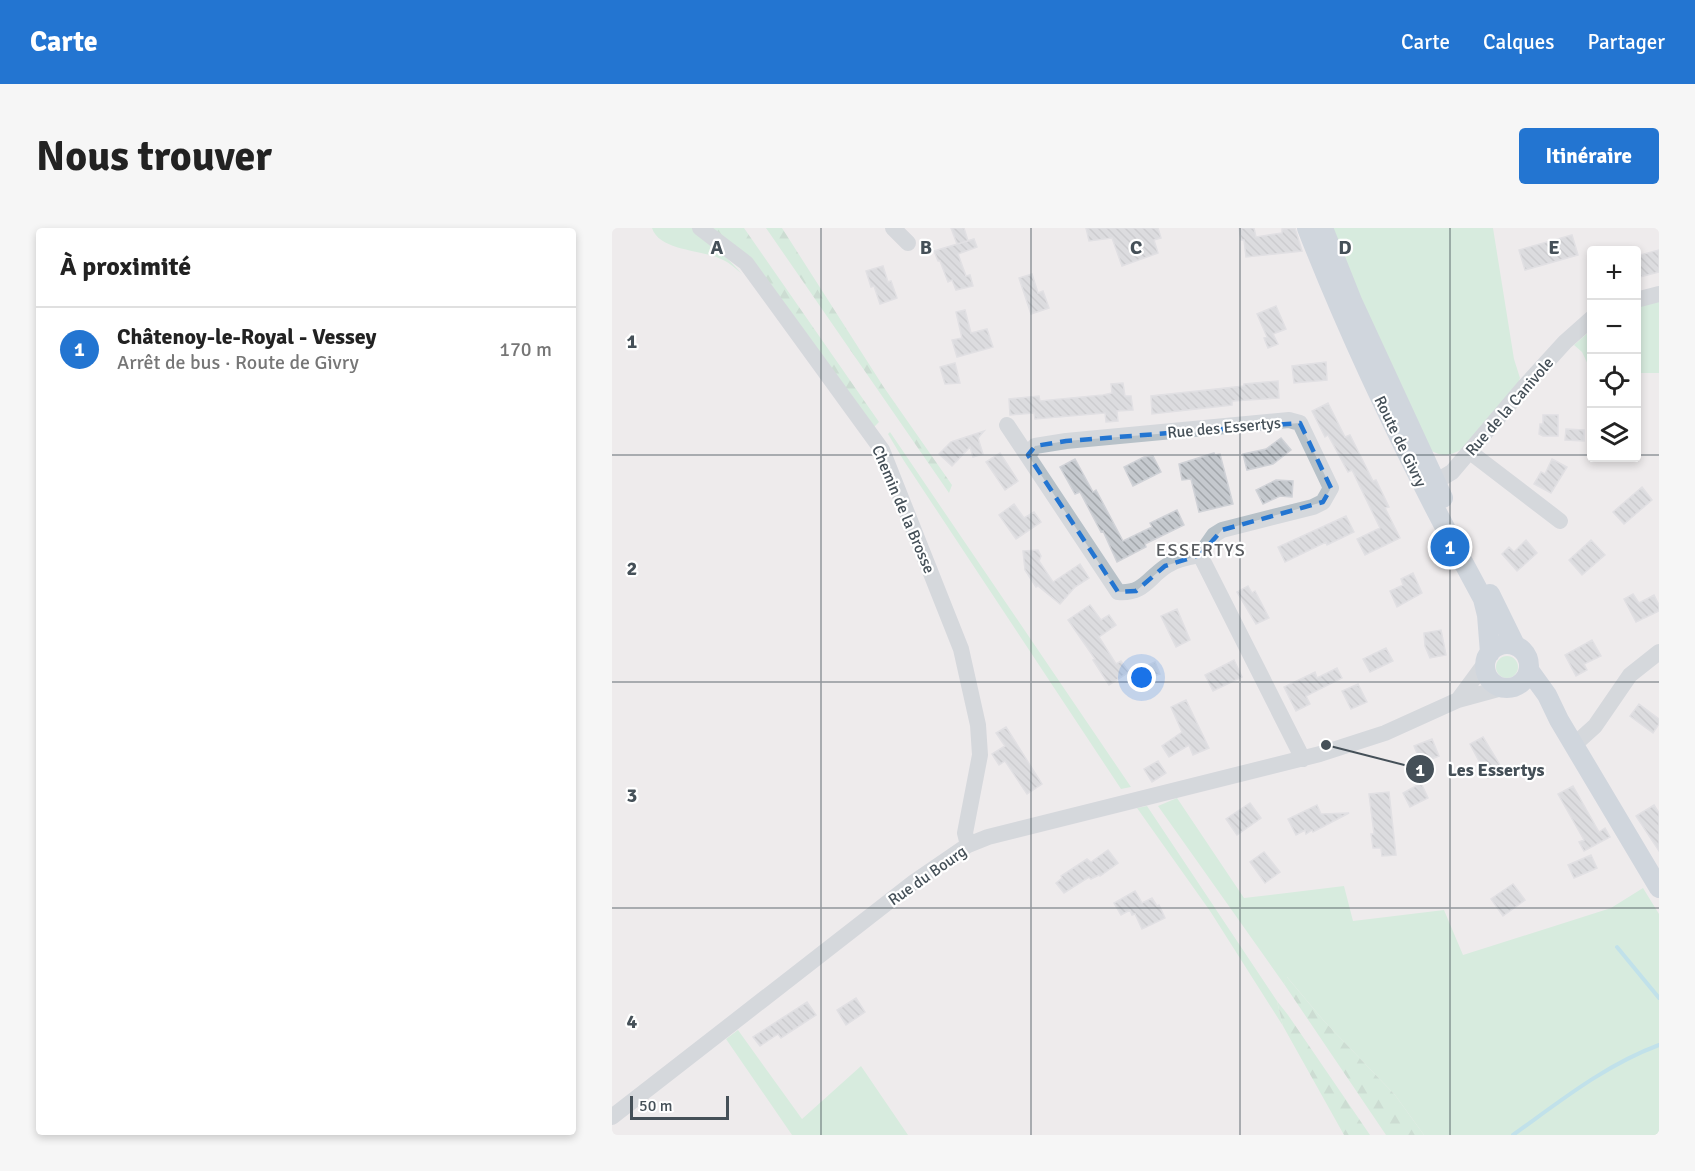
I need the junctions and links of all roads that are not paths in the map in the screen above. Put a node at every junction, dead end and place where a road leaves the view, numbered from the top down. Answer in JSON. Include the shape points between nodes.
{"nodes":[{"id":1,"x":700,"y":228,"type":"edge"},
{"id":2,"x":893,"y":228,"type":"edge"},
{"id":3,"x":1307,"y":228,"type":"edge"},
{"id":4,"x":1323,"y":228,"type":"edge"},
{"id":5,"x":908,"y":243,"type":"dead end"},
{"id":6,"x":1659,"y":294,"type":"edge"},
{"id":7,"x":1338,"y":299,"type":"junction"},
{"id":8,"x":1641,"y":299,"type":"edge"},
{"id":9,"x":1587,"y":322,"type":"edge"},
{"id":10,"x":1007,"y":425,"type":"dead end"},
{"id":11,"x":1470,"y":452,"type":"junction"},
{"id":12,"x":1028,"y":455,"type":"junction"},
{"id":13,"x":1430,"y":485,"type":"junction"},
{"id":14,"x":1560,"y":521,"type":"dead end"},
{"id":15,"x":1200,"y":555,"type":"junction"},
{"id":16,"x":1515,"y":645,"type":"junction"},
{"id":17,"x":1659,"y":652,"type":"edge"},
{"id":18,"x":1488,"y":657,"type":"junction"},
{"id":19,"x":1529,"y":670,"type":"junction"},
{"id":20,"x":1508,"y":687,"type":"junction"},
{"id":21,"x":1458,"y":700,"type":"junction"},
{"id":22,"x":1559,"y":720,"type":"junction"},
{"id":23,"x":1574,"y":745,"type":"junction"},
{"id":24,"x":1303,"y":759,"type":"junction"},
{"id":25,"x":968,"y":845,"type":"junction"},
{"id":26,"x":1659,"y":888,"type":"edge"},
{"id":27,"x":612,"y":1117,"type":"edge"}],
"edges":[{"from":1,"to":25,"type":"street","name":"Chemin de la Brosse","via":[[746,263],[882,450],[961,649],[978,725],[980,755],[965,833]]},
{"from":2,"to":5,"type":"street"},
{"from":3,"to":7,"type":"main road","name":"Route de Givry"},
{"from":4,"to":7,"type":"main road","name":"Route de Givry"},
{"from":6,"to":8,"type":"street"},
{"from":7,"to":13,"type":"main road","name":"Route de Givry","via":[[1376,392]]},
{"from":9,"to":11,"type":"street","name":"Rue de la Canivole","via":[[1524,387]]},
{"from":10,"to":12,"type":"street"},
{"from":11,"to":13,"type":"street","name":"Rue de la Canivole","via":[[1452,472]]},
{"from":11,"to":14,"type":"street"},
{"from":12,"to":15,"type":"street","via":[[1118,592],[1136,591],[1165,566]]},
{"from":12,"to":15,"type":"street","name":"Rue des Essertys","via":[[1035,446],[1066,441],[1289,420],[1300,423],[1331,488],[1323,502],[1222,530]]},
{"from":13,"to":16,"type":"main road","name":"Route de Givry"},
{"from":13,"to":18,"type":"main road","name":"Route de Givry","via":[[1482,598],[1487,615]]},
{"from":15,"to":24,"type":"street"},
{"from":16,"to":18,"type":"main road","via":[[1497,646]]},
{"from":16,"to":19,"type":"main road","via":[[1529,660]]},
{"from":17,"to":23,"type":"street","via":[[1630,675],[1595,726]]},
{"from":18,"to":20,"type":"main road","via":[[1487,674],[1492,682]]},
{"from":18,"to":21,"type":"street","name":"Rue du Bourg"},
{"from":19,"to":20,"type":"main road","via":[[1522,683]]},
{"from":19,"to":22,"type":"main road"},
{"from":20,"to":21,"type":"street","name":"Rue du Bourg"},
{"from":20,"to":22,"type":"main road","via":[[1536,699]]},
{"from":21,"to":24,"type":"street","name":"Rue du Bourg","via":[[1385,733]]},
{"from":22,"to":23,"type":"main road"},
{"from":23,"to":26,"type":"main road"},
{"from":24,"to":25,"type":"street","name":"Rue du Bourg"},
{"from":25,"to":27,"type":"street","name":"Rue du Bourg","via":[[914,882]]}]}
